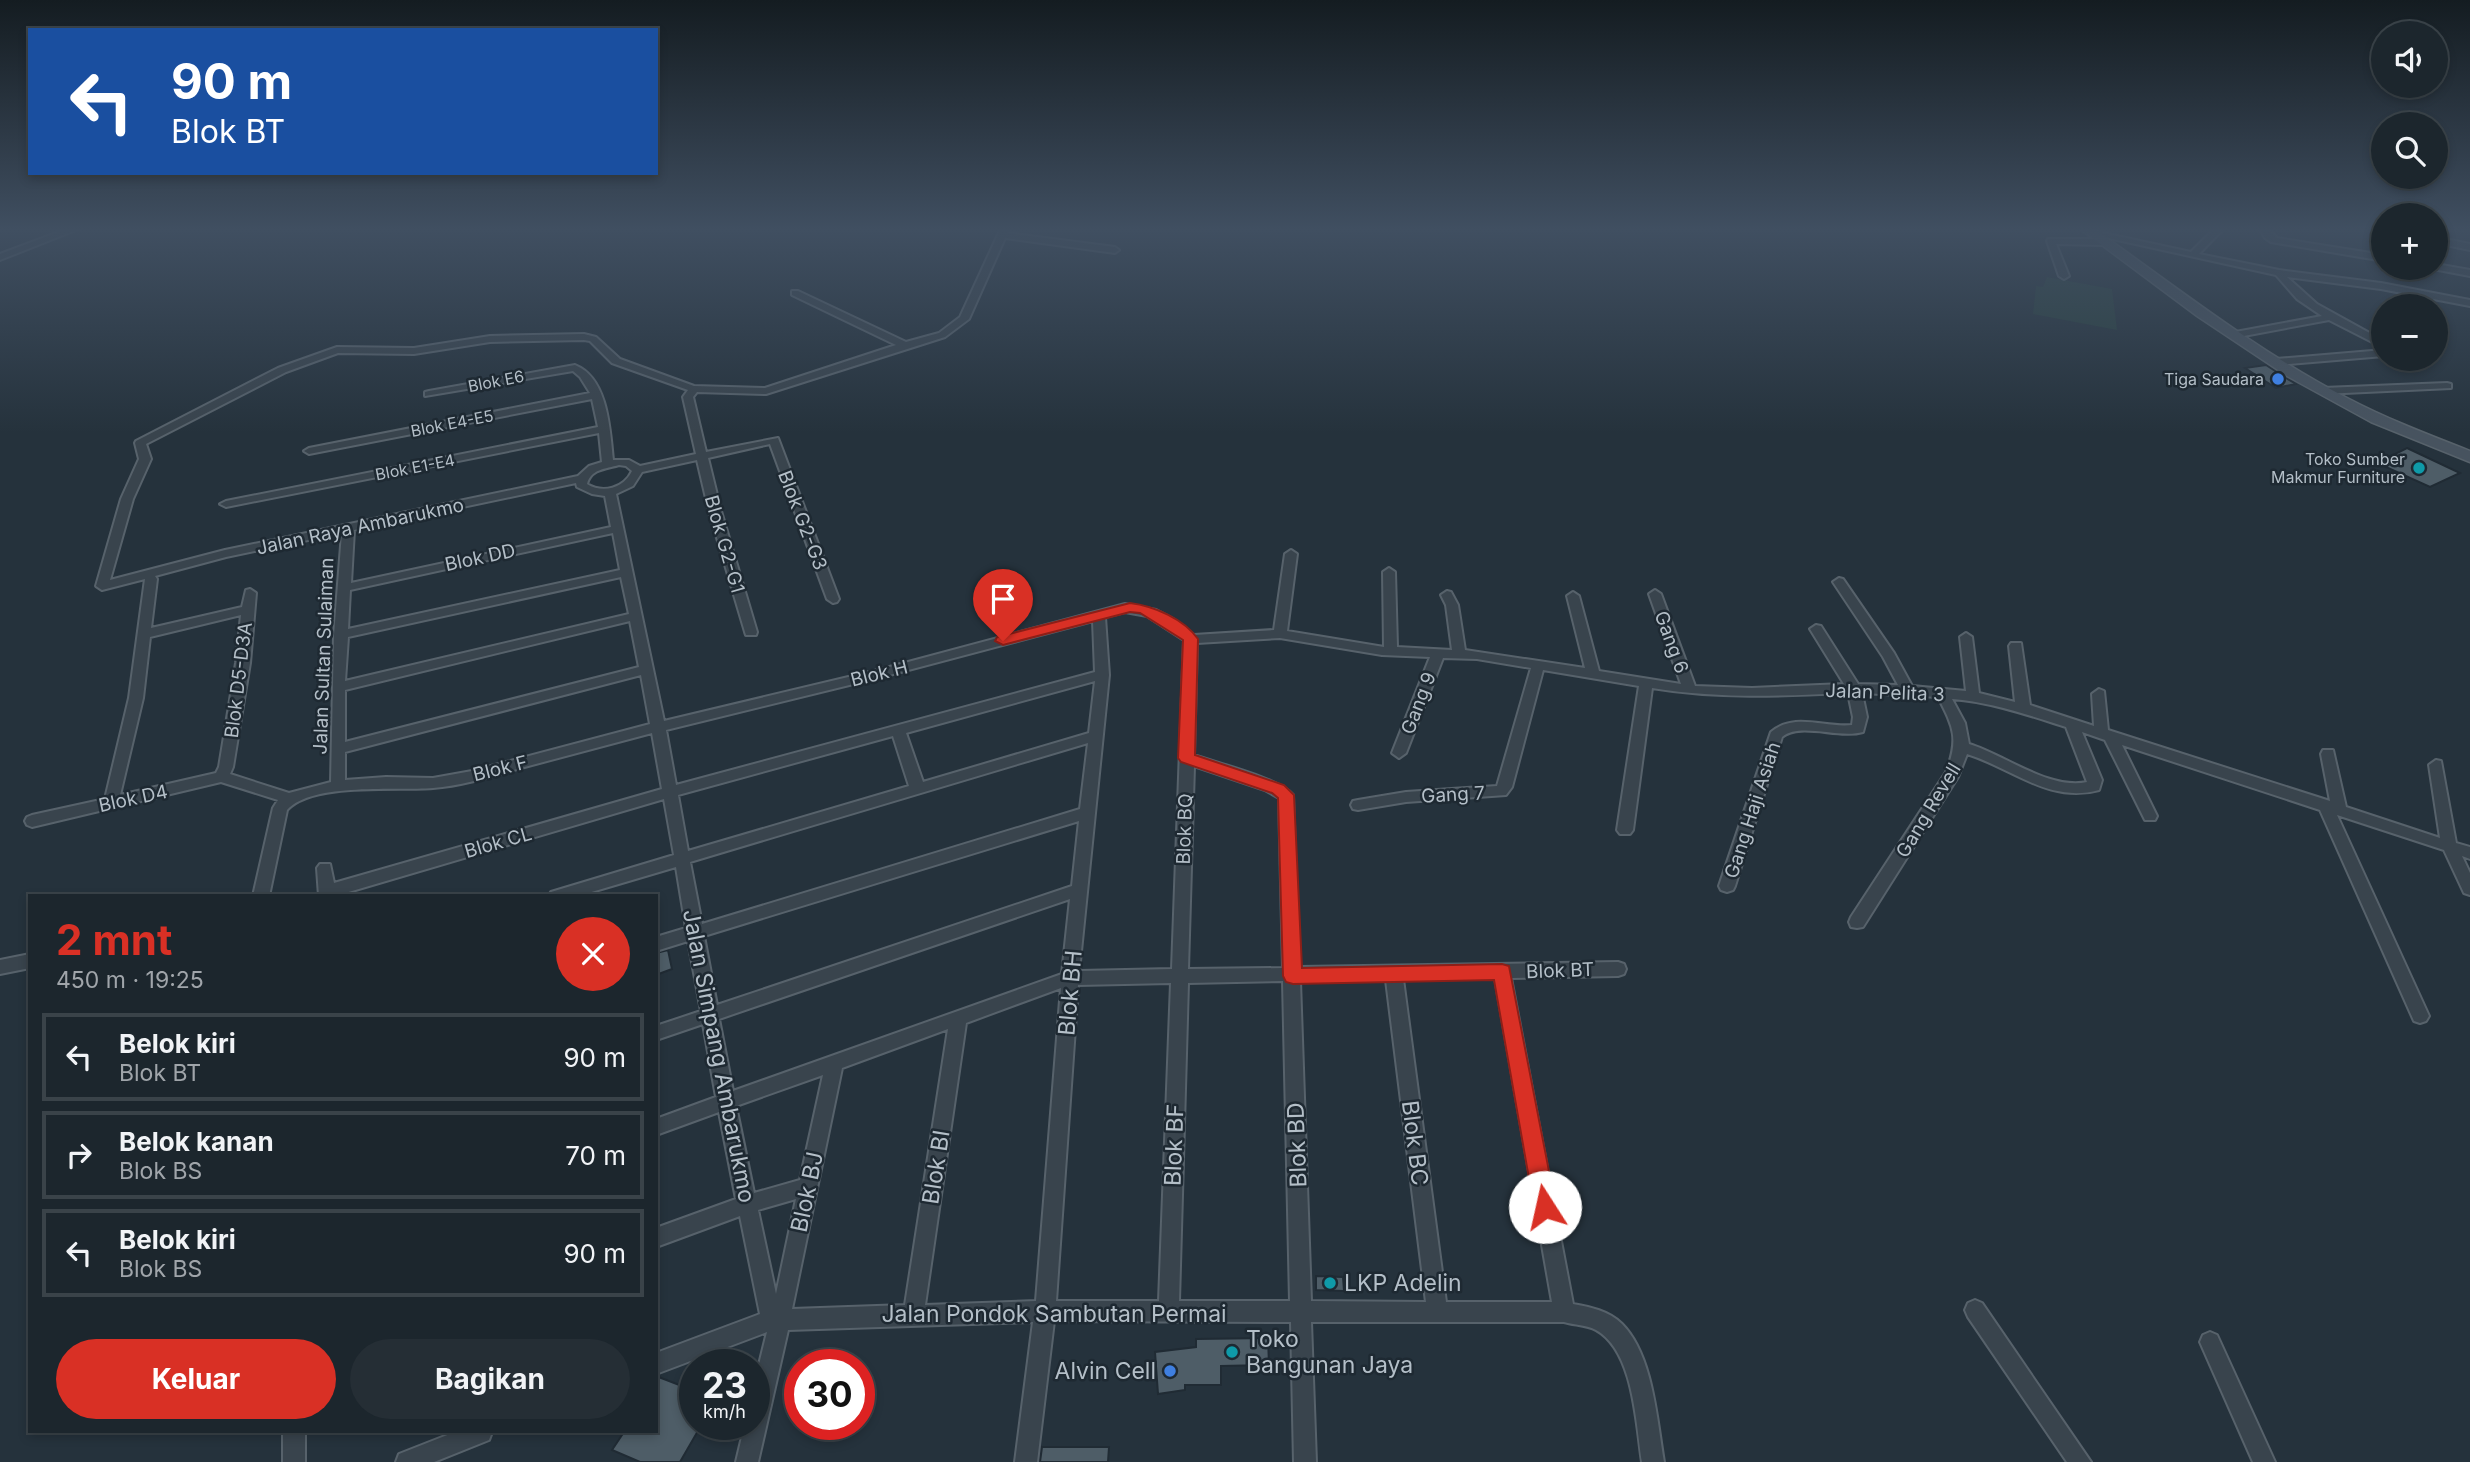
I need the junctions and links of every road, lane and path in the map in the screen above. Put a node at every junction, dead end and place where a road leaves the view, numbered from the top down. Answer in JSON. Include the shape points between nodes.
{"nodes":[{"id":1,"x":802,"y":296,"type":"edge"},
{"id":2,"x":974,"y":296,"type":"edge"},
{"id":3,"x":2179,"y":296,"type":"edge"},
{"id":4,"x":2302,"y":296,"type":"edge"},
{"id":5,"x":2435,"y":296,"type":"edge"},
{"id":6,"x":2470,"y":303,"type":"edge"},
{"id":7,"x":2331,"y":317,"type":"junction"},
{"id":8,"x":2233,"y":335,"type":"junction"},
{"id":9,"x":2371,"y":338,"type":"edge"},
{"id":10,"x":905,"y":345,"type":"junction"},
{"id":11,"x":2371,"y":354,"type":"edge"},
{"id":12,"x":2276,"y":362,"type":"junction"},
{"id":13,"x":2447,"y":386,"type":"dead end"},
{"id":14,"x":694,"y":389,"type":"junction"},
{"id":15,"x":2323,"y":391,"type":"junction"},
{"id":16,"x":429,"y":394,"type":"dead end"},
{"id":17,"x":596,"y":395,"type":"junction"},
{"id":18,"x":604,"y":429,"type":"junction"},
{"id":19,"x":309,"y":451,"type":"dead end"},
{"id":20,"x":701,"y":456,"type":"junction"},
{"id":21,"x":2470,"y":457,"type":"edge"},
{"id":22,"x":608,"y":463,"type":"junction"},
{"id":23,"x":638,"y":470,"type":"junction"},
{"id":24,"x":582,"y":482,"type":"junction"},
{"id":25,"x":610,"y":491,"type":"junction"},
{"id":26,"x":226,"y":504,"type":"dead end"},
{"id":27,"x":617,"y":528,"type":"junction"},
{"id":28,"x":348,"y":532,"type":"junction"},
{"id":29,"x":1291,"y":554,"type":"dead end"},
{"id":30,"x":626,"y":572,"type":"junction"},
{"id":31,"x":1389,"y":572,"type":"dead end"},
{"id":32,"x":145,"y":578,"type":"junction"},
{"id":33,"x":1839,"y":582,"type":"dead end"},
{"id":34,"x":344,"y":588,"type":"junction"},
{"id":35,"x":250,"y":593,"type":"dead end"},
{"id":36,"x":1655,"y":594,"type":"dead end"},
{"id":37,"x":1447,"y":595,"type":"dead end"},
{"id":38,"x":1573,"y":596,"type":"dead end"},
{"id":39,"x":833,"y":599,"type":"dead end"},
{"id":40,"x":246,"y":610,"type":"junction"},
{"id":41,"x":1099,"y":615,"type":"junction"},
{"id":42,"x":636,"y":616,"type":"junction"},
{"id":43,"x":1816,"y":629,"type":"dead end"},
{"id":44,"x":751,"y":632,"type":"dead end"},
{"id":45,"x":145,"y":634,"type":"junction"},
{"id":46,"x":1280,"y":634,"type":"junction"},
{"id":47,"x":340,"y":635,"type":"junction"},
{"id":48,"x":1966,"y":637,"type":"dead end"},
{"id":49,"x":1191,"y":639,"type":"junction"},
{"id":50,"x":2016,"y":646,"type":"dead end"},
{"id":51,"x":1391,"y":652,"type":"junction"},
{"id":52,"x":1438,"y":653,"type":"junction"},
{"id":53,"x":1458,"y":654,"type":"junction"},
{"id":54,"x":1538,"y":666,"type":"junction"},
{"id":55,"x":647,"y":669,"type":"junction"},
{"id":56,"x":1593,"y":674,"type":"junction"},
{"id":57,"x":1102,"y":675,"type":"junction"},
{"id":58,"x":1646,"y":684,"type":"junction"},
{"id":59,"x":338,"y":687,"type":"junction"},
{"id":60,"x":1854,"y":688,"type":"junction"},
{"id":61,"x":1690,"y":690,"type":"junction"},
{"id":62,"x":1907,"y":690,"type":"junction"},
{"id":63,"x":1942,"y":692,"type":"junction"},
{"id":64,"x":2099,"y":694,"type":"dead end"},
{"id":65,"x":1973,"y":696,"type":"junction"},
{"id":66,"x":2022,"y":708,"type":"junction"},
{"id":67,"x":2071,"y":723,"type":"junction"},
{"id":68,"x":658,"y":727,"type":"junction"},
{"id":69,"x":898,"y":731,"type":"junction"},
{"id":70,"x":2106,"y":735,"type":"junction"},
{"id":71,"x":1096,"y":736,"type":"junction"},
{"id":72,"x":1964,"y":748,"type":"junction"},
{"id":73,"x":337,"y":749,"type":"junction"},
{"id":74,"x":1399,"y":753,"type":"dead end"},
{"id":75,"x":2328,"y":754,"type":"dead end"},
{"id":76,"x":1186,"y":758,"type":"junction"},
{"id":77,"x":2436,"y":765,"type":"dead end"},
{"id":78,"x":224,"y":772,"type":"junction"},
{"id":79,"x":338,"y":786,"type":"junction"},
{"id":80,"x":918,"y":790,"type":"junction"},
{"id":81,"x":669,"y":792,"type":"junction"},
{"id":82,"x":289,"y":797,"type":"junction"},
{"id":83,"x":111,"y":803,"type":"junction"},
{"id":84,"x":1358,"y":805,"type":"dead end"},
{"id":85,"x":2331,"y":806,"type":"junction"},
{"id":86,"x":1086,"y":813,"type":"junction"},
{"id":87,"x":2150,"y":816,"type":"dead end"},
{"id":88,"x":32,"y":821,"type":"dead end"},
{"id":89,"x":1625,"y":830,"type":"dead end"},
{"id":90,"x":2449,"y":845,"type":"junction"},
{"id":91,"x":2470,"y":853,"type":"edge"},
{"id":92,"x":682,"y":860,"type":"junction"},
{"id":93,"x":325,"y":868,"type":"dead end"},
{"id":94,"x":1727,"y":886,"type":"dead end"},
{"id":95,"x":2470,"y":889,"type":"edge"},
{"id":96,"x":1079,"y":890,"type":"junction"},
{"id":97,"x":261,"y":894,"type":"edge"},
{"id":98,"x":327,"y":894,"type":"edge"},
{"id":99,"x":564,"y":894,"type":"edge"},
{"id":100,"x":1857,"y":922,"type":"dead end"},
{"id":101,"x":695,"y":932,"type":"junction"},
{"id":102,"x":658,"y":943,"type":"edge"},
{"id":103,"x":28,"y":961,"type":"edge"},
{"id":104,"x":0,"y":967,"type":"edge"},
{"id":105,"x":1618,"y":969,"type":"dead end"},
{"id":106,"x":1502,"y":972,"type":"junction"},
{"id":107,"x":1394,"y":974,"type":"junction"},
{"id":108,"x":1293,"y":976,"type":"junction"},
{"id":109,"x":1070,"y":978,"type":"junction"},
{"id":110,"x":1180,"y":978,"type":"junction"},
{"id":111,"x":712,"y":1014,"type":"junction"},
{"id":112,"x":2420,"y":1016,"type":"dead end"},
{"id":113,"x":958,"y":1021,"type":"junction"},
{"id":114,"x":658,"y":1031,"type":"edge"},
{"id":115,"x":834,"y":1065,"type":"junction"},
{"id":116,"x":726,"y":1102,"type":"junction"},
{"id":117,"x":658,"y":1126,"type":"edge"},
{"id":118,"x":808,"y":1187,"type":"junction"},
{"id":119,"x":747,"y":1204,"type":"junction"},
{"id":120,"x":658,"y":1237,"type":"edge"},
{"id":121,"x":1975,"y":1310,"type":"dead end"},
{"id":122,"x":1045,"y":1311,"type":"junction"},
{"id":123,"x":1437,"y":1311,"type":"junction"},
{"id":124,"x":1168,"y":1312,"type":"junction"},
{"id":125,"x":1564,"y":1312,"type":"junction"},
{"id":126,"x":1302,"y":1313,"type":"junction"},
{"id":127,"x":914,"y":1314,"type":"junction"},
{"id":128,"x":776,"y":1320,"type":"junction"},
{"id":129,"x":2210,"y":1342,"type":"dead end"},
{"id":130,"x":658,"y":1363,"type":"edge"},
{"id":131,"x":295,"y":1433,"type":"edge"},
{"id":132,"x":479,"y":1433,"type":"edge"},
{"id":133,"x":294,"y":1462,"type":"edge"},
{"id":134,"x":407,"y":1462,"type":"edge"},
{"id":135,"x":747,"y":1462,"type":"edge"},
{"id":136,"x":1026,"y":1462,"type":"edge"},
{"id":137,"x":1305,"y":1462,"type":"edge"},
{"id":138,"x":1653,"y":1462,"type":"edge"},
{"id":139,"x":2080,"y":1462,"type":"edge"},
{"id":140,"x":2264,"y":1462,"type":"edge"}],
"edges":[{"from":1,"to":10,"type":"street"},
{"from":2,"to":10,"type":"street","via":[[964,318],[942,335]]},
{"from":3,"to":8,"type":"main road"},
{"from":4,"to":7,"type":"street"},
{"from":5,"to":6,"type":"street"},
{"from":7,"to":8,"type":"street"},
{"from":7,"to":9,"type":"street"},
{"from":8,"to":12,"type":"main road"},
{"from":10,"to":14,"type":"street","via":[[772,390]]},
{"from":11,"to":12,"type":"street"},
{"from":12,"to":15,"type":"main road"},
{"from":13,"to":15,"type":"street"},
{"from":14,"to":20,"type":"street","name":"Blok G2-G1","via":[[688,397]]},
{"from":14,"to":32,"type":"street","name":"Jalan Raya Ambarukmo","via":[[616,361],[593,339],[584,337],[489,339],[414,351],[325,353],[282,370],[140,443],[145,459],[127,499],[102,586]]},
{"from":15,"to":21,"type":"main road"},
{"from":16,"to":17,"type":"street","name":"Blok E6","via":[[562,369],[580,370]]},
{"from":17,"to":18,"type":"street"},
{"from":17,"to":19,"type":"street","name":"Blok E4-E5"},
{"from":18,"to":22,"type":"street"},
{"from":18,"to":26,"type":"street","name":"Blok E1-E4"},
{"from":20,"to":23,"type":"street"},
{"from":20,"to":39,"type":"street","name":"Blok G2-G3","via":[[774,440]]},
{"from":20,"to":44,"type":"street","name":"Blok G2-G1"},
{"from":22,"to":23,"type":"street","via":[[629,463]]},
{"from":22,"to":24,"type":"street","via":[[593,468]]},
{"from":23,"to":25,"type":"street","via":[[630,484]]},
{"from":24,"to":25,"type":"street","via":[[587,490]]},
{"from":24,"to":28,"type":"street","name":"Jalan Raya Ambarukmo"},
{"from":25,"to":27,"type":"street"},
{"from":27,"to":30,"type":"street"},
{"from":27,"to":34,"type":"street","name":"Blok DD"},
{"from":28,"to":32,"type":"street","name":"Jalan Raya Ambarukmo"},
{"from":28,"to":34,"type":"street","name":"Jalan Sultan Sulaiman"},
{"from":29,"to":46,"type":"street"},
{"from":30,"to":42,"type":"street"},
{"from":30,"to":47,"type":"street"},
{"from":31,"to":51,"type":"street"},
{"from":32,"to":45,"type":"street"},
{"from":33,"to":62,"type":"street"},
{"from":34,"to":47,"type":"street","name":"Jalan Sultan Sulaiman"},
{"from":35,"to":40,"type":"street","name":"Blok D5-D3A"},
{"from":36,"to":61,"type":"street","name":"Gang 6"},
{"from":37,"to":53,"type":"street"},
{"from":38,"to":56,"type":"street"},
{"from":40,"to":45,"type":"street"},
{"from":40,"to":78,"type":"street","name":"Blok D5-D3A","via":[[243,663]]},
{"from":41,"to":49,"type":"street","via":[[1140,608]]},
{"from":41,"to":57,"type":"street","name":"Blok BH"},
{"from":41,"to":68,"type":"street","name":"Blok H"},
{"from":42,"to":55,"type":"street"},
{"from":42,"to":59,"type":"street"},
{"from":43,"to":60,"type":"street"},
{"from":45,"to":83,"type":"street","via":[[136,698]]},
{"from":46,"to":49,"type":"street","name":"Jalan Pelita 3"},
{"from":46,"to":51,"type":"street","name":"Jalan Pelita 3"},
{"from":47,"to":59,"type":"street","name":"Jalan Sultan Sulaiman"},
{"from":48,"to":65,"type":"street"},
{"from":49,"to":76,"type":"street","name":"Blok BQ"},
{"from":50,"to":66,"type":"street"},
{"from":51,"to":52,"type":"street","name":"Jalan Pelita 3"},
{"from":52,"to":53,"type":"street","name":"Jalan Pelita 3"},
{"from":52,"to":74,"type":"street","name":"Gang 9"},
{"from":53,"to":54,"type":"street","name":"Jalan Pelita 3"},
{"from":54,"to":56,"type":"street","name":"Jalan Pelita 3"},
{"from":54,"to":84,"type":"street","name":"Gang 7","via":[[1505,788]]},
{"from":55,"to":68,"type":"street"},
{"from":55,"to":73,"type":"street"},
{"from":56,"to":58,"type":"street","name":"Jalan Pelita 3"},
{"from":57,"to":69,"type":"street","name":"Blok CL"},
{"from":57,"to":71,"type":"street","name":"Blok BH"},
{"from":58,"to":61,"type":"street","name":"Jalan Pelita 3"},
{"from":58,"to":89,"type":"street"},
{"from":59,"to":73,"type":"street","name":"Jalan Sultan Sulaiman"},
{"from":60,"to":61,"type":"street","name":"Jalan Pelita 3","via":[[1752,693]]},
{"from":60,"to":62,"type":"street","name":"Jalan Pelita 3"},
{"from":60,"to":94,"type":"street","name":"Gang Haji Asiah","via":[[1858,729],[1784,726],[1776,735]]},
{"from":62,"to":63,"type":"street","name":"Jalan Pelita 3"},
{"from":63,"to":65,"type":"street","name":"Jalan Pelita 3"},
{"from":63,"to":72,"type":"street","name":"Gang Revell","via":[[1960,727]]},
{"from":64,"to":70,"type":"street"},
{"from":65,"to":66,"type":"street","name":"Jalan Pelita 3"},
{"from":66,"to":67,"type":"street","name":"Jalan Pelita 3"},
{"from":67,"to":70,"type":"street","name":"Jalan Pelita 3"},
{"from":67,"to":72,"type":"street","via":[[2095,780],[2088,788],[2031,779]]},
{"from":68,"to":79,"type":"street","name":"Blok F","via":[[472,776],[433,783]]},
{"from":68,"to":81,"type":"street","name":"Jalan Simpang Ambarukmo"},
{"from":69,"to":80,"type":"street"},
{"from":69,"to":81,"type":"street","name":"Blok CL"},
{"from":70,"to":85,"type":"street","name":"Jalan Pelita 3"},
{"from":70,"to":87,"type":"street"},
{"from":71,"to":80,"type":"street"},
{"from":71,"to":86,"type":"street","name":"Blok BH"},
{"from":72,"to":100,"type":"street","name":"Gang Revell","via":[[1953,773]]},
{"from":73,"to":79,"type":"street","name":"Jalan Sultan Sulaiman"},
{"from":75,"to":85,"type":"street"},
{"from":76,"to":108,"type":"street","name":"Blok BD","via":[[1286,795]]},
{"from":76,"to":110,"type":"street","name":"Blok BQ"},
{"from":77,"to":90,"type":"street"},
{"from":78,"to":82,"type":"street"},
{"from":78,"to":83,"type":"street","name":"Blok D4"},
{"from":79,"to":82,"type":"street","name":"Blok F"},
{"from":80,"to":92,"type":"street"},
{"from":81,"to":92,"type":"street","name":"Jalan Simpang Ambarukmo"},
{"from":81,"to":98,"type":"street","name":"Blok CL"},
{"from":82,"to":97,"type":"street","via":[[280,808]]},
{"from":83,"to":88,"type":"street","name":"Blok D4"},
{"from":85,"to":90,"type":"street","name":"Jalan Pelita 3"},
{"from":85,"to":112,"type":"street"},
{"from":86,"to":96,"type":"street","name":"Blok BH"},
{"from":86,"to":101,"type":"street"},
{"from":90,"to":91,"type":"street","name":"Jalan Pelita 3"},
{"from":90,"to":95,"type":"street"},
{"from":92,"to":99,"type":"street"},
{"from":92,"to":101,"type":"street","name":"Jalan Simpang Ambarukmo"},
{"from":93,"to":98,"type":"street"},
{"from":96,"to":109,"type":"street","name":"Blok BH"},
{"from":96,"to":111,"type":"street"},
{"from":101,"to":102,"type":"street"},
{"from":101,"to":111,"type":"street","name":"Jalan Simpang Ambarukmo"},
{"from":103,"to":104,"type":"street"},
{"from":105,"to":106,"type":"street","name":"Blok BT"},
{"from":106,"to":107,"type":"street","name":"Blok BT"},
{"from":106,"to":125,"type":"street"},
{"from":107,"to":108,"type":"street","name":"Blok BT"},
{"from":107,"to":123,"type":"street","name":"Blok BC"},
{"from":108,"to":110,"type":"street","name":"Blok BT"},
{"from":108,"to":126,"type":"street","name":"Blok BD"},
{"from":109,"to":110,"type":"street","name":"Blok BT"},
{"from":109,"to":113,"type":"street"},
{"from":109,"to":122,"type":"street","name":"Blok BH"},
{"from":110,"to":124,"type":"street","name":"Blok BF"},
{"from":111,"to":114,"type":"street"},
{"from":111,"to":116,"type":"street","name":"Jalan Simpang Ambarukmo"},
{"from":113,"to":115,"type":"street"},
{"from":113,"to":127,"type":"street","name":"Blok BI"},
{"from":115,"to":116,"type":"street"},
{"from":115,"to":118,"type":"street","name":"Blok BJ"},
{"from":116,"to":117,"type":"street"},
{"from":116,"to":119,"type":"street","name":"Jalan Simpang Ambarukmo"},
{"from":118,"to":119,"type":"street"},
{"from":118,"to":128,"type":"street","name":"Blok BJ"},
{"from":119,"to":120,"type":"street"},
{"from":119,"to":128,"type":"street","name":"Jalan Simpang Ambarukmo"},
{"from":121,"to":139,"type":"street"},
{"from":122,"to":124,"type":"street","name":"Jalan Pondok Sambutan Permai"},
{"from":122,"to":127,"type":"street","name":"Jalan Pondok Sambutan Permai"},
{"from":122,"to":136,"type":"street","name":"Blok BH"},
{"from":123,"to":125,"type":"street","name":"Jalan Pondok Sambutan Permai"},
{"from":123,"to":126,"type":"street","name":"Jalan Pondok Sambutan Permai"},
{"from":124,"to":126,"type":"street","name":"Jalan Pondok Sambutan Permai"},
{"from":125,"to":138,"type":"street","name":"Jalan Pondok Sambutan Permai","via":[[1602,1322],[1623,1339],[1635,1366]]},
{"from":126,"to":137,"type":"street","name":"Blok BD"},
{"from":127,"to":128,"type":"street","name":"Jalan Pondok Sambutan Permai"},
{"from":128,"to":130,"type":"street","name":"Jalan Pondok Sambutan Permai"},
{"from":128,"to":135,"type":"street","name":"Blok BJ"},
{"from":129,"to":140,"type":"street"},
{"from":131,"to":133,"type":"street"},
{"from":132,"to":134,"type":"street"}]}
